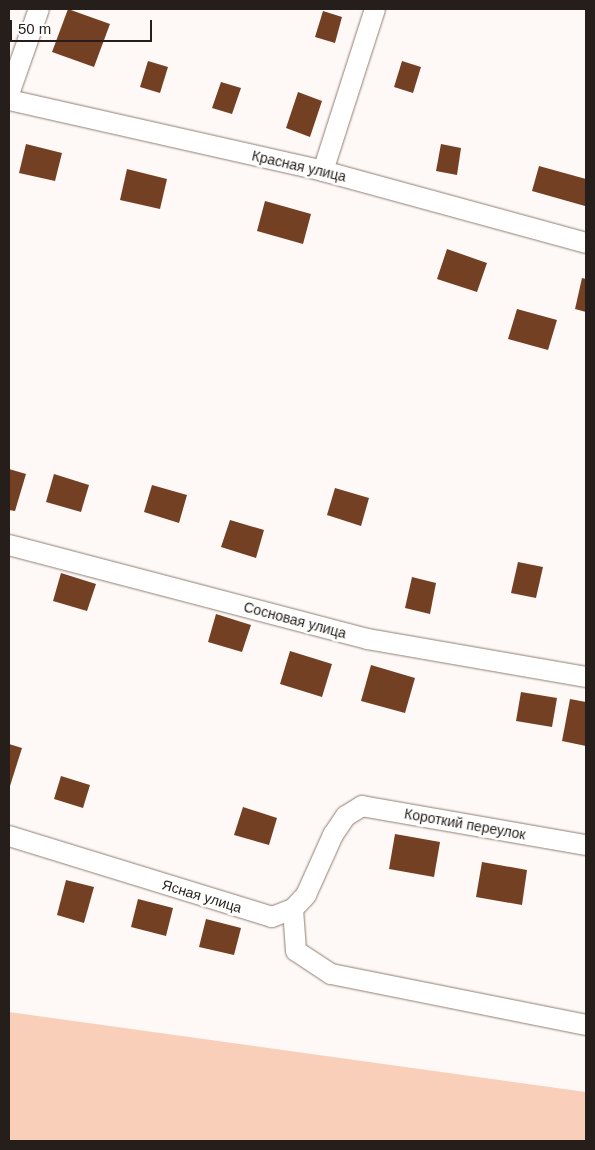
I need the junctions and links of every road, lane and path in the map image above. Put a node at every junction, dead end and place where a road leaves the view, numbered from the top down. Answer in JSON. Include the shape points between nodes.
{"nodes":[{"id":1,"x":39,"y":9,"type":"edge"},
{"id":2,"x":375,"y":9,"type":"edge"},
{"id":3,"x":9,"y":94,"type":"edge"},
{"id":4,"x":9,"y":100,"type":"edge"},
{"id":5,"x":323,"y":171,"type":"junction"},
{"id":6,"x":586,"y":243,"type":"edge"},
{"id":7,"x":9,"y":545,"type":"edge"},
{"id":8,"x":586,"y":677,"type":"edge"},
{"id":9,"x":9,"y":836,"type":"edge"},
{"id":10,"x":586,"y":845,"type":"edge"},
{"id":11,"x":293,"y":908,"type":"junction"},
{"id":12,"x":586,"y":1025,"type":"edge"}],
"edges":[{"from":1,"to":3,"type":"street"},
{"from":2,"to":5,"type":"street"},
{"from":4,"to":5,"type":"street","name":"Красная улица"},
{"from":5,"to":6,"type":"street","name":"Красная улица"},
{"from":7,"to":8,"type":"street","name":"Сосновая улица","via":[[368,640]]},
{"from":9,"to":11,"type":"street","name":"Ясная улица","via":[[272,917]]},
{"from":10,"to":11,"type":"street","name":"Короткий переулок","via":[[362,806],[346,816],[333,835],[306,895]]},
{"from":11,"to":12,"type":"street","via":[[296,951],[331,974]]}]}
